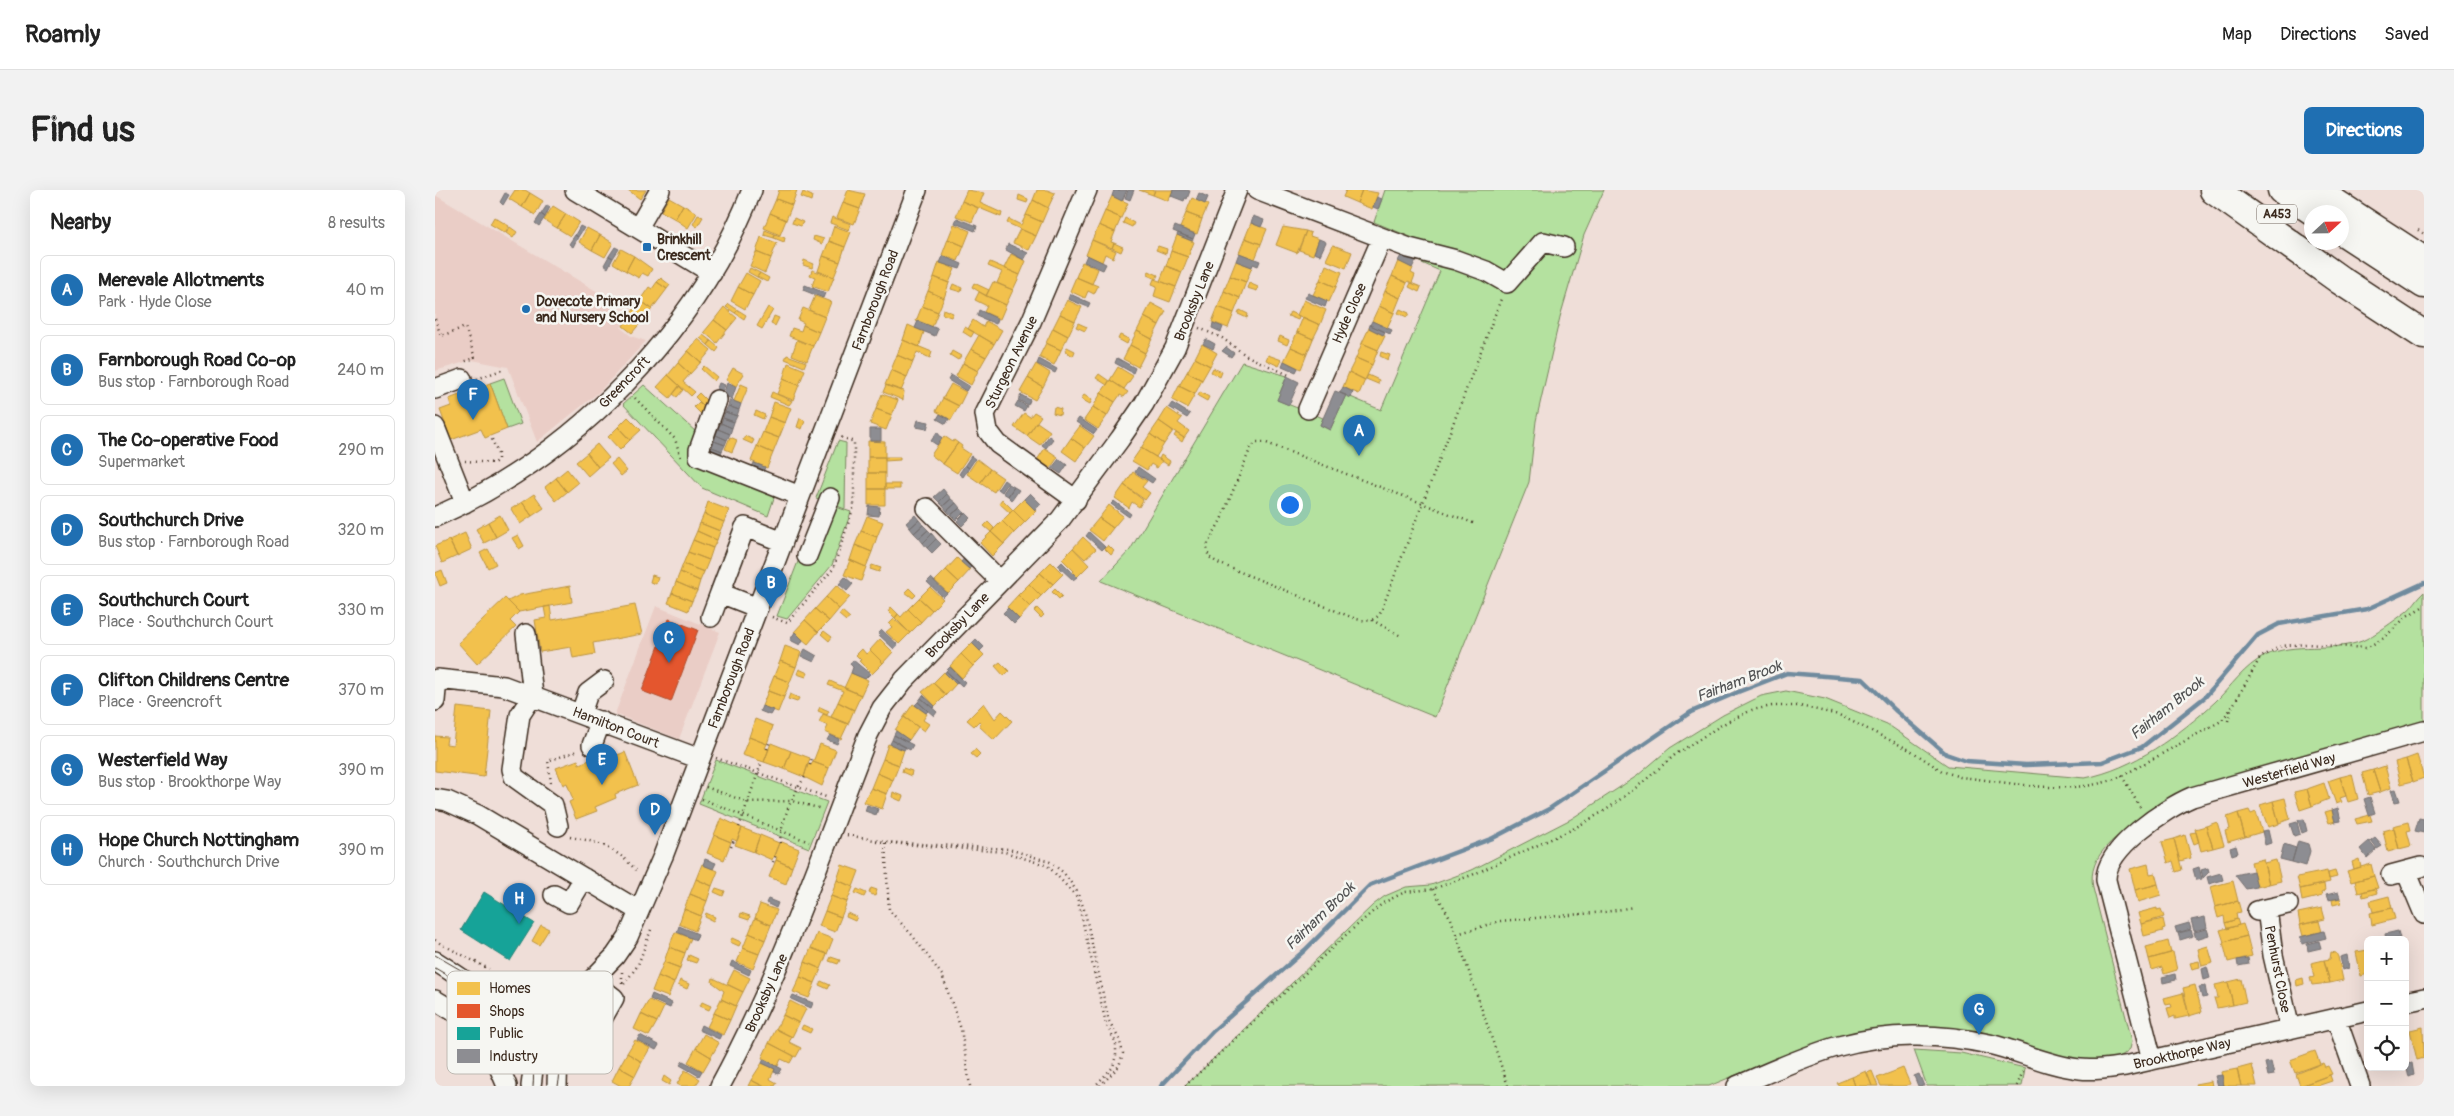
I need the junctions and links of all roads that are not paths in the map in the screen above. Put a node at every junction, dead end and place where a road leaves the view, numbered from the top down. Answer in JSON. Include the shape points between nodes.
{"nodes":[{"id":1,"x":575,"y":190,"type":"edge"},
{"id":2,"x":660,"y":190,"type":"edge"},
{"id":3,"x":752,"y":190,"type":"edge"},
{"id":4,"x":917,"y":190,"type":"edge"},
{"id":5,"x":1087,"y":190,"type":"edge"},
{"id":6,"x":1237,"y":190,"type":"edge"},
{"id":7,"x":2213,"y":190,"type":"edge"},
{"id":8,"x":2242,"y":190,"type":"edge"},
{"id":9,"x":2281,"y":190,"type":"edge"},
{"id":10,"x":2315,"y":190,"type":"edge"},
{"id":11,"x":1264,"y":191,"type":"edge"},
{"id":12,"x":2304,"y":205,"type":"edge"},
{"id":13,"x":638,"y":228,"type":"junction"},
{"id":14,"x":2304,"y":233,"type":"edge"},
{"id":15,"x":1382,"y":238,"type":"junction"},
{"id":16,"x":2349,"y":240,"type":"edge"},
{"id":17,"x":1564,"y":246,"type":"dead end"},
{"id":18,"x":2339,"y":250,"type":"edge"},
{"id":19,"x":2367,"y":261,"type":"junction"},
{"id":20,"x":2424,"y":261,"type":"edge"},
{"id":21,"x":712,"y":274,"type":"junction"},
{"id":22,"x":2424,"y":284,"type":"edge"},
{"id":23,"x":2424,"y":313,"type":"edge"},
{"id":24,"x":2424,"y":335,"type":"edge"},
{"id":25,"x":462,"y":379,"type":"road end"},
{"id":26,"x":435,"y":389,"type":"edge"},
{"id":27,"x":717,"y":400,"type":"dead end"},
{"id":28,"x":1308,"y":408,"type":"dead end"},
{"id":29,"x":435,"y":427,"type":"edge"},
{"id":30,"x":800,"y":496,"type":"junction"},
{"id":31,"x":830,"y":498,"type":"dead end"},
{"id":32,"x":1076,"y":500,"type":"junction"},
{"id":33,"x":465,"y":503,"type":"junction"},
{"id":34,"x":927,"y":508,"type":"dead end"},
{"id":35,"x":793,"y":514,"type":"junction"},
{"id":36,"x":435,"y":517,"type":"edge"},
{"id":37,"x":820,"y":524,"type":"junction"},
{"id":38,"x":783,"y":542,"type":"junction"},
{"id":39,"x":807,"y":556,"type":"dead end"},
{"id":40,"x":1000,"y":581,"type":"junction"},
{"id":41,"x":720,"y":593,"type":"junction"},
{"id":42,"x":758,"y":608,"type":"junction"},
{"id":43,"x":711,"y":617,"type":"dead end"},
{"id":44,"x":526,"y":634,"type":"dead end"},
{"id":45,"x":436,"y":679,"type":"edge"},
{"id":46,"x":603,"y":681,"type":"dead end"},
{"id":47,"x":533,"y":695,"type":"junction"},
{"id":48,"x":435,"y":701,"type":"edge"},
{"id":49,"x":581,"y":713,"type":"junction"},
{"id":50,"x":601,"y":721,"type":"junction"},
{"id":51,"x":2424,"y":731,"type":"edge"},
{"id":52,"x":592,"y":745,"type":"road end"},
{"id":53,"x":708,"y":758,"type":"junction"},
{"id":54,"x":435,"y":799,"type":"edge"},
{"id":55,"x":558,"y":826,"type":"road end"},
{"id":56,"x":2406,"y":871,"type":"dead end"},
{"id":57,"x":584,"y":878,"type":"junction"},
{"id":58,"x":554,"y":895,"type":"dead end"},
{"id":59,"x":2288,"y":904,"type":"dead end"},
{"id":60,"x":639,"y":911,"type":"junction"},
{"id":61,"x":2424,"y":914,"type":"edge"},
{"id":62,"x":435,"y":961,"type":"edge"},
{"id":63,"x":450,"y":971,"type":"edge"},
{"id":64,"x":601,"y":971,"type":"edge"},
{"id":65,"x":2424,"y":998,"type":"edge"},
{"id":66,"x":435,"y":1000,"type":"edge"},
{"id":67,"x":2409,"y":1001,"type":"edge"},
{"id":68,"x":447,"y":1007,"type":"edge"},
{"id":69,"x":2364,"y":1012,"type":"edge"},
{"id":70,"x":2335,"y":1018,"type":"junction"},
{"id":71,"x":2290,"y":1028,"type":"junction"},
{"id":72,"x":2152,"y":1060,"type":"junction"},
{"id":73,"x":502,"y":1074,"type":"edge"},
{"id":74,"x":507,"y":1086,"type":"edge"},
{"id":75,"x":720,"y":1086,"type":"edge"},
{"id":76,"x":1737,"y":1086,"type":"edge"},
{"id":77,"x":2360,"y":1086,"type":"edge"}],
"edges":[{"from":1,"to":13,"type":"street"},
{"from":2,"to":13,"type":"street"},
{"from":3,"to":21,"type":"street","name":"Greencroft","via":[[729,246]]},
{"from":4,"to":30,"type":"street","name":"Farnborough Road"},
{"from":5,"to":32,"type":"street","name":"Sturgeon Avenue","via":[[1031,322],[985,414],[988,431],[998,444]]},
{"from":6,"to":32,"type":"street","name":"Brooksby Lane","via":[[1186,323],[1144,404]]},
{"from":7,"to":24,"type":"highway"},
{"from":8,"to":14,"type":"highway","number":"A453"},
{"from":9,"to":12,"type":"highway","number":"A453"},
{"from":10,"to":20,"type":"highway"},
{"from":11,"to":15,"type":"street"},
{"from":13,"to":21,"type":"street"},
{"from":15,"to":17,"type":"street","via":[[1486,271],[1507,284],[1543,242]]},
{"from":15,"to":28,"type":"street","name":"Hyde Close"},
{"from":16,"to":19,"type":"highway"},
{"from":18,"to":19,"type":"highway"},
{"from":19,"to":22,"type":"highway"},
{"from":19,"to":23,"type":"highway"},
{"from":21,"to":33,"type":"street","name":"Greencroft","via":[[668,334],[602,407],[511,476]]},
{"from":25,"to":26,"type":"street"},
{"from":27,"to":30,"type":"street","via":[[699,456]]},
{"from":29,"to":33,"type":"street"},
{"from":30,"to":35,"type":"street","name":"Farnborough Road"},
{"from":31,"to":37,"type":"street"},
{"from":32,"to":40,"type":"street","name":"Brooksby Lane"},
{"from":33,"to":36,"type":"street","name":"Greencroft"},
{"from":34,"to":40,"type":"street"},
{"from":35,"to":37,"type":"street"},
{"from":35,"to":38,"type":"street","name":"Farnborough Road"},
{"from":37,"to":39,"type":"street"},
{"from":38,"to":41,"type":"street","via":[[745,527]]},
{"from":38,"to":42,"type":"street","name":"Farnborough Road"},
{"from":40,"to":75,"type":"street","name":"Brooksby Lane","via":[[889,698],[872,728],[757,1015]]},
{"from":41,"to":42,"type":"street"},
{"from":41,"to":43,"type":"street"},
{"from":42,"to":53,"type":"street","name":"Farnborough Road"},
{"from":44,"to":47,"type":"street"},
{"from":45,"to":47,"type":"street","name":"Hamilton Court","via":[[504,686]]},
{"from":45,"to":48,"type":"street"},
{"from":46,"to":49,"type":"street","via":[[588,693]]},
{"from":47,"to":49,"type":"street","name":"Hamilton Court"},
{"from":47,"to":55,"type":"street","via":[[520,715],[512,770],[514,777],[553,804]]},
{"from":49,"to":50,"type":"street","name":"Hamilton Court"},
{"from":50,"to":52,"type":"street"},
{"from":50,"to":53,"type":"street","name":"Hamilton Court"},
{"from":51,"to":72,"type":"street","name":"Westerfield Way","via":[[2191,797],[2169,808],[2111,860],[2106,874]]},
{"from":53,"to":60,"type":"street","name":"Farnborough Road","via":[[691,782]]},
{"from":54,"to":57,"type":"street","via":[[478,815]]},
{"from":56,"to":61,"type":"street"},
{"from":57,"to":58,"type":"street","via":[[569,903]]},
{"from":57,"to":60,"type":"street"},
{"from":59,"to":71,"type":"street","name":"Penhurst Close","via":[[2262,910]]},
{"from":60,"to":64,"type":"street","name":"Farnborough Road","via":[[628,937]]},
{"from":62,"to":63,"type":"street"},
{"from":65,"to":67,"type":"street"},
{"from":66,"to":68,"type":"street"},
{"from":69,"to":70,"type":"street","name":"Brookthorpe Way"},
{"from":70,"to":71,"type":"street","name":"Brookthorpe Way"},
{"from":70,"to":77,"type":"street"},
{"from":71,"to":72,"type":"street","name":"Brookthorpe Way"},
{"from":72,"to":76,"type":"street","name":"Brookthorpe Way","via":[[2125,1066],[2081,1069],[2060,1066],[1988,1044],[1905,1036],[1839,1046]]},
{"from":73,"to":74,"type":"street"}]}
